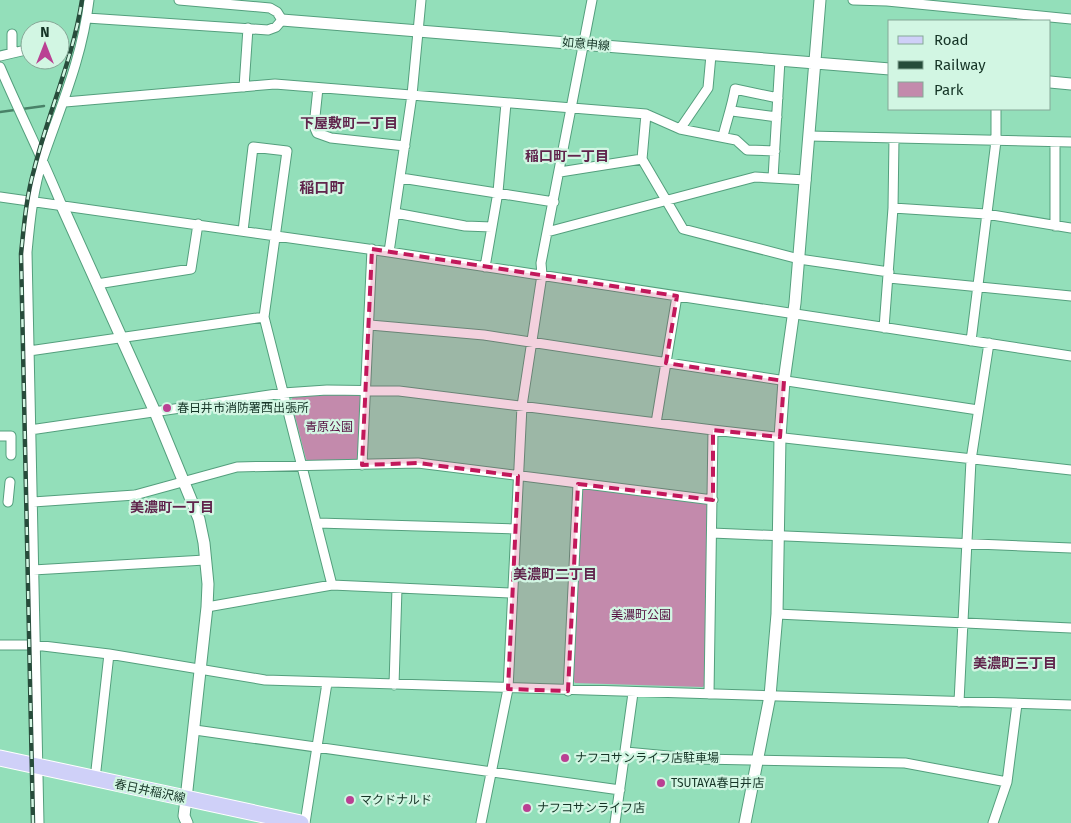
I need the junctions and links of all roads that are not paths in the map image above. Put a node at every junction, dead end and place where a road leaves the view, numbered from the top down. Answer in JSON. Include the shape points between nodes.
{"nodes":[{"id":1,"x":89,"y":0,"type":"edge"},
{"id":2,"x":179,"y":0,"type":"edge"},
{"id":3,"x":420,"y":0,"type":"edge"},
{"id":4,"x":592,"y":0,"type":"edge"},
{"id":5,"x":820,"y":0,"type":"edge"},
{"id":6,"x":853,"y":0,"type":"edge"},
{"id":7,"x":887,"y":0,"type":"edge"},
{"id":8,"x":237,"y":2,"type":"edge"},
{"id":9,"x":1002,"y":17,"type":"edge"},
{"id":10,"x":87,"y":18,"type":"junction"},
{"id":11,"x":1071,"y":18,"type":"edge"},
{"id":12,"x":282,"y":20,"type":"junction"},
{"id":13,"x":248,"y":28,"type":"junction"},
{"id":14,"x":418,"y":31,"type":"junction"},
{"id":15,"x":12,"y":34,"type":"dead end"},
{"id":16,"x":584,"y":44,"type":"junction"},
{"id":17,"x":20,"y":51,"type":"edge"},
{"id":18,"x":12,"y":53,"type":"junction"},
{"id":19,"x":0,"y":56,"type":"edge"},
{"id":20,"x":711,"y":56,"type":"junction"},
{"id":21,"x":780,"y":60,"type":"junction"},
{"id":22,"x":816,"y":63,"type":"junction"},
{"id":23,"x":0,"y":67,"type":"edge"},
{"id":24,"x":888,"y":69,"type":"edge"},
{"id":25,"x":1051,"y":82,"type":"edge"},
{"id":26,"x":1071,"y":84,"type":"edge"},
{"id":27,"x":244,"y":87,"type":"junction"},
{"id":28,"x":318,"y":88,"type":"junction"},
{"id":29,"x":412,"y":95,"type":"junction"},
{"id":30,"x":778,"y":98,"type":"junction"},
{"id":31,"x":65,"y":102,"type":"junction"},
{"id":32,"x":506,"y":103,"type":"junction"},
{"id":33,"x":571,"y":108,"type":"junction"},
{"id":34,"x":996,"y":110,"type":"edge"},
{"id":35,"x":732,"y":111,"type":"junction"},
{"id":36,"x":646,"y":114,"type":"junction"},
{"id":37,"x":777,"y":117,"type":"junction"},
{"id":38,"x":680,"y":129,"type":"junction"},
{"id":39,"x":722,"y":136,"type":"junction"},
{"id":40,"x":809,"y":136,"type":"junction"},
{"id":41,"x":894,"y":138,"type":"junction"},
{"id":42,"x":996,"y":141,"type":"junction"},
{"id":43,"x":1056,"y":142,"type":"junction"},
{"id":44,"x":1071,"y":142,"type":"edge"},
{"id":45,"x":405,"y":146,"type":"junction"},
{"id":46,"x":775,"y":151,"type":"junction"},
{"id":47,"x":43,"y":159,"type":"junction"},
{"id":48,"x":642,"y":159,"type":"junction"},
{"id":49,"x":560,"y":172,"type":"junction"},
{"id":50,"x":401,"y":178,"type":"junction"},
{"id":51,"x":773,"y":178,"type":"junction"},
{"id":52,"x":806,"y":180,"type":"junction"},
{"id":53,"x":498,"y":192,"type":"junction"},
{"id":54,"x":0,"y":198,"type":"edge"},
{"id":55,"x":32,"y":201,"type":"junction"},
{"id":56,"x":667,"y":201,"type":"junction"},
{"id":57,"x":554,"y":202,"type":"junction"},
{"id":58,"x":62,"y":206,"type":"junction"},
{"id":59,"x":893,"y":208,"type":"junction"},
{"id":60,"x":395,"y":214,"type":"junction"},
{"id":61,"x":986,"y":214,"type":"junction"},
{"id":62,"x":198,"y":224,"type":"junction"},
{"id":63,"x":1055,"y":226,"type":"junction"},
{"id":64,"x":492,"y":227,"type":"junction"},
{"id":65,"x":1071,"y":228,"type":"edge"},
{"id":66,"x":243,"y":231,"type":"junction"},
{"id":67,"x":547,"y":232,"type":"junction"},
{"id":68,"x":276,"y":236,"type":"junction"},
{"id":69,"x":372,"y":249,"type":"junction"},
{"id":70,"x":389,"y":252,"type":"junction"},
{"id":71,"x":800,"y":259,"type":"junction"},
{"id":72,"x":485,"y":267,"type":"junction"},
{"id":73,"x":542,"y":275,"type":"junction"},
{"id":74,"x":889,"y":275,"type":"junction"},
{"id":75,"x":97,"y":284,"type":"junction"},
{"id":76,"x":978,"y":286,"type":"junction"},
{"id":77,"x":676,"y":296,"type":"junction"},
{"id":78,"x":1071,"y":296,"type":"edge"},
{"id":79,"x":794,"y":314,"type":"junction"},
{"id":80,"x":264,"y":317,"type":"junction"},
{"id":81,"x":370,"y":325,"type":"junction"},
{"id":82,"x":884,"y":328,"type":"junction"},
{"id":83,"x":121,"y":339,"type":"junction"},
{"id":84,"x":971,"y":341,"type":"junction"},
{"id":85,"x":531,"y":343,"type":"junction"},
{"id":86,"x":989,"y":343,"type":"junction"},
{"id":87,"x":29,"y":351,"type":"junction"},
{"id":88,"x":1071,"y":356,"type":"edge"},
{"id":89,"x":666,"y":363,"type":"junction"},
{"id":90,"x":784,"y":381,"type":"junction"},
{"id":91,"x":366,"y":390,"type":"junction"},
{"id":92,"x":283,"y":393,"type":"junction"},
{"id":93,"x":522,"y":406,"type":"junction"},
{"id":94,"x":978,"y":410,"type":"junction"},
{"id":95,"x":155,"y":412,"type":"junction"},
{"id":96,"x":656,"y":423,"type":"junction"},
{"id":97,"x":30,"y":430,"type":"junction"},
{"id":98,"x":713,"y":430,"type":"junction"},
{"id":99,"x":0,"y":436,"type":"edge"},
{"id":100,"x":780,"y":437,"type":"junction"},
{"id":101,"x":11,"y":455,"type":"dead end"},
{"id":102,"x":970,"y":460,"type":"junction"},
{"id":103,"x":362,"y":465,"type":"junction"},
{"id":104,"x":302,"y":466,"type":"junction"},
{"id":105,"x":1071,"y":470,"type":"edge"},
{"id":106,"x":518,"y":476,"type":"junction"},
{"id":107,"x":0,"y":482,"type":"edge"},
{"id":108,"x":184,"y":482,"type":"junction"},
{"id":109,"x":578,"y":484,"type":"junction"},
{"id":110,"x":712,"y":500,"type":"junction"},
{"id":111,"x":8,"y":502,"type":"dead end"},
{"id":112,"x":33,"y":502,"type":"junction"},
{"id":113,"x":318,"y":523,"type":"junction"},
{"id":114,"x":516,"y":529,"type":"junction"},
{"id":115,"x":712,"y":533,"type":"junction"},
{"id":116,"x":778,"y":535,"type":"junction"},
{"id":117,"x":966,"y":543,"type":"junction"},
{"id":118,"x":1071,"y":548,"type":"edge"},
{"id":119,"x":205,"y":560,"type":"junction"},
{"id":120,"x":33,"y":570,"type":"junction"},
{"id":121,"x":332,"y":586,"type":"junction"},
{"id":122,"x":397,"y":588,"type":"junction"},
{"id":123,"x":512,"y":593,"type":"junction"},
{"id":124,"x":207,"y":607,"type":"junction"},
{"id":125,"x":777,"y":614,"type":"junction"},
{"id":126,"x":962,"y":623,"type":"junction"},
{"id":127,"x":1071,"y":628,"type":"edge"},
{"id":128,"x":0,"y":645,"type":"edge"},
{"id":129,"x":36,"y":645,"type":"junction"},
{"id":130,"x":110,"y":654,"type":"junction"},
{"id":131,"x":199,"y":670,"type":"junction"},
{"id":132,"x":327,"y":683,"type":"junction"},
{"id":133,"x":394,"y":685,"type":"junction"},
{"id":134,"x":508,"y":689,"type":"junction"},
{"id":135,"x":568,"y":691,"type":"junction"},
{"id":136,"x":633,"y":693,"type":"junction"},
{"id":137,"x":709,"y":694,"type":"junction"},
{"id":138,"x":770,"y":696,"type":"junction"},
{"id":139,"x":959,"y":702,"type":"junction"},
{"id":140,"x":1017,"y":704,"type":"junction"},
{"id":141,"x":1071,"y":706,"type":"edge"},
{"id":142,"x":195,"y":730,"type":"junction"},
{"id":143,"x":316,"y":748,"type":"junction"},
{"id":144,"x":626,"y":752,"type":"junction"},
{"id":145,"x":0,"y":758,"type":"edge"},
{"id":146,"x":758,"y":760,"type":"junction"},
{"id":147,"x":38,"y":766,"type":"junction"},
{"id":148,"x":492,"y":772,"type":"junction"},
{"id":149,"x":96,"y":779,"type":"junction"},
{"id":150,"x":1007,"y":782,"type":"junction"},
{"id":151,"x":620,"y":790,"type":"junction"},
{"id":152,"x":186,"y":798,"type":"junction"},
{"id":153,"x":40,"y":823,"type":"edge"},
{"id":154,"x":187,"y":823,"type":"edge"},
{"id":155,"x":300,"y":823,"type":"edge"},
{"id":156,"x":304,"y":823,"type":"edge"},
{"id":157,"x":482,"y":823,"type":"edge"},
{"id":158,"x":616,"y":823,"type":"edge"},
{"id":159,"x":745,"y":823,"type":"edge"},
{"id":160,"x":993,"y":823,"type":"edge"}],
"edges":[{"from":1,"to":10,"type":"street"},
{"from":2,"to":8,"type":"street"},
{"from":3,"to":14,"type":"street"},
{"from":4,"to":16,"type":"street"},
{"from":5,"to":22,"type":"street"},
{"from":6,"to":7,"type":"street"},
{"from":7,"to":9,"type":"street"},
{"from":8,"to":12,"type":"street","via":[[270,8],[278,12]]},
{"from":9,"to":11,"type":"street"},
{"from":10,"to":13,"type":"street"},
{"from":10,"to":31,"type":"street"},
{"from":12,"to":13,"type":"street","via":[[276,28],[268,30]]},
{"from":12,"to":14,"type":"street","name":"如意申線"},
{"from":13,"to":27,"type":"street"},
{"from":14,"to":16,"type":"street","name":"如意申線"},
{"from":14,"to":29,"type":"street"},
{"from":15,"to":18,"type":"street"},
{"from":16,"to":20,"type":"street","name":"如意申線"},
{"from":16,"to":33,"type":"street"},
{"from":17,"to":18,"type":"street"},
{"from":18,"to":19,"type":"street"},
{"from":20,"to":21,"type":"street","name":"如意申線"},
{"from":20,"to":38,"type":"street","via":[[708,88]]},
{"from":21,"to":22,"type":"street","name":"如意申線"},
{"from":21,"to":30,"type":"street"},
{"from":22,"to":24,"type":"street","name":"如意申線"},
{"from":22,"to":40,"type":"street"},
{"from":23,"to":47,"type":"street"},
{"from":25,"to":26,"type":"street"},
{"from":27,"to":28,"type":"street","via":[[275,84]]},
{"from":27,"to":31,"type":"street"},
{"from":28,"to":29,"type":"street"},
{"from":28,"to":45,"type":"street","via":[[314,126],[318,134]]},
{"from":29,"to":32,"type":"street"},
{"from":29,"to":45,"type":"street"},
{"from":30,"to":35,"type":"street","via":[[735,89]]},
{"from":30,"to":37,"type":"street"},
{"from":31,"to":47,"type":"street"},
{"from":32,"to":33,"type":"street"},
{"from":32,"to":53,"type":"street"},
{"from":33,"to":36,"type":"street"},
{"from":33,"to":49,"type":"street"},
{"from":34,"to":42,"type":"street"},
{"from":35,"to":37,"type":"street"},
{"from":35,"to":39,"type":"street","via":[[728,114]]},
{"from":36,"to":38,"type":"street"},
{"from":36,"to":48,"type":"street"},
{"from":37,"to":46,"type":"street"},
{"from":38,"to":39,"type":"street"},
{"from":39,"to":46,"type":"street","via":[[736,140],[747,150]]},
{"from":40,"to":41,"type":"street"},
{"from":40,"to":52,"type":"street"},
{"from":41,"to":42,"type":"street"},
{"from":41,"to":59,"type":"street"},
{"from":42,"to":43,"type":"street"},
{"from":42,"to":61,"type":"street"},
{"from":43,"to":44,"type":"street"},
{"from":43,"to":63,"type":"street"},
{"from":45,"to":50,"type":"street"},
{"from":46,"to":51,"type":"street"},
{"from":47,"to":55,"type":"street"},
{"from":47,"to":58,"type":"street"},
{"from":48,"to":49,"type":"street"},
{"from":48,"to":56,"type":"street"},
{"from":49,"to":57,"type":"street"},
{"from":50,"to":53,"type":"street","via":[[492,194]]},
{"from":50,"to":60,"type":"street"},
{"from":51,"to":52,"type":"street"},
{"from":51,"to":56,"type":"street","via":[[755,177]]},
{"from":52,"to":71,"type":"street"},
{"from":53,"to":57,"type":"street"},
{"from":53,"to":64,"type":"street"},
{"from":54,"to":55,"type":"street"},
{"from":55,"to":58,"type":"street"},
{"from":55,"to":87,"type":"street","via":[[27,252]]},
{"from":56,"to":67,"type":"street"},
{"from":56,"to":71,"type":"street","via":[[683,229]]},
{"from":57,"to":67,"type":"street"},
{"from":58,"to":62,"type":"street"},
{"from":58,"to":75,"type":"street"},
{"from":59,"to":61,"type":"street"},
{"from":59,"to":74,"type":"street"},
{"from":60,"to":64,"type":"street","via":[[465,226]]},
{"from":60,"to":70,"type":"street"},
{"from":61,"to":63,"type":"street"},
{"from":61,"to":76,"type":"street"},
{"from":62,"to":66,"type":"street"},
{"from":62,"to":75,"type":"street","via":[[191,269]]},
{"from":63,"to":65,"type":"street"},
{"from":64,"to":72,"type":"street"},
{"from":66,"to":68,"type":"street"},
{"from":66,"to":68,"type":"street","via":[[253,147],[287,151]]},
{"from":67,"to":73,"type":"street"},
{"from":68,"to":69,"type":"street"},
{"from":68,"to":80,"type":"street"},
{"from":69,"to":70,"type":"street"},
{"from":69,"to":81,"type":"street"},
{"from":70,"to":72,"type":"street"},
{"from":71,"to":74,"type":"street"},
{"from":71,"to":79,"type":"street"},
{"from":72,"to":73,"type":"street"},
{"from":73,"to":77,"type":"street"},
{"from":73,"to":85,"type":"street"},
{"from":74,"to":76,"type":"street"},
{"from":74,"to":82,"type":"street"},
{"from":75,"to":83,"type":"street"},
{"from":76,"to":78,"type":"street"},
{"from":76,"to":84,"type":"street"},
{"from":77,"to":79,"type":"street"},
{"from":77,"to":89,"type":"street"},
{"from":79,"to":82,"type":"street"},
{"from":79,"to":90,"type":"street"},
{"from":80,"to":83,"type":"street"},
{"from":80,"to":92,"type":"street"},
{"from":81,"to":85,"type":"street","via":[[484,335]]},
{"from":81,"to":91,"type":"street"},
{"from":82,"to":84,"type":"street"},
{"from":83,"to":87,"type":"street"},
{"from":83,"to":95,"type":"street"},
{"from":84,"to":86,"type":"street"},
{"from":85,"to":89,"type":"street"},
{"from":85,"to":93,"type":"street"},
{"from":86,"to":88,"type":"street"},
{"from":86,"to":94,"type":"street"},
{"from":87,"to":97,"type":"street"},
{"from":89,"to":90,"type":"street"},
{"from":89,"to":96,"type":"street"},
{"from":90,"to":94,"type":"street"},
{"from":90,"to":100,"type":"street"},
{"from":91,"to":92,"type":"street"},
{"from":91,"to":93,"type":"street"},
{"from":91,"to":103,"type":"street"},
{"from":92,"to":95,"type":"street"},
{"from":92,"to":104,"type":"street"},
{"from":93,"to":96,"type":"street"},
{"from":93,"to":106,"type":"street"},
{"from":94,"to":102,"type":"street"},
{"from":95,"to":97,"type":"street"},
{"from":95,"to":108,"type":"street"},
{"from":96,"to":98,"type":"street"},
{"from":97,"to":112,"type":"street"},
{"from":98,"to":100,"type":"street"},
{"from":98,"to":110,"type":"street"},
{"from":99,"to":101,"type":"street","via":[[11,436]]},
{"from":100,"to":102,"type":"street"},
{"from":100,"to":116,"type":"street"},
{"from":102,"to":105,"type":"street"},
{"from":102,"to":117,"type":"street"},
{"from":103,"to":104,"type":"street"},
{"from":103,"to":106,"type":"street","via":[[418,463]]},
{"from":104,"to":108,"type":"street","via":[[237,467]]},
{"from":104,"to":113,"type":"street"},
{"from":106,"to":109,"type":"street"},
{"from":106,"to":114,"type":"street"},
{"from":107,"to":111,"type":"street","via":[[11,482]]},
{"from":108,"to":112,"type":"street","via":[[134,495]]},
{"from":108,"to":119,"type":"street","via":[[199,519]]},
{"from":109,"to":110,"type":"street"},
{"from":109,"to":135,"type":"street"},
{"from":110,"to":115,"type":"street"},
{"from":112,"to":120,"type":"street"},
{"from":113,"to":114,"type":"street"},
{"from":113,"to":121,"type":"street"},
{"from":114,"to":123,"type":"street"},
{"from":115,"to":116,"type":"street"},
{"from":115,"to":137,"type":"street"},
{"from":116,"to":117,"type":"street"},
{"from":116,"to":125,"type":"street"},
{"from":117,"to":118,"type":"street"},
{"from":117,"to":126,"type":"street"},
{"from":119,"to":120,"type":"street"},
{"from":119,"to":124,"type":"street"},
{"from":120,"to":129,"type":"street"},
{"from":121,"to":122,"type":"street"},
{"from":121,"to":124,"type":"street"},
{"from":122,"to":123,"type":"street"},
{"from":122,"to":133,"type":"street"},
{"from":123,"to":134,"type":"street"},
{"from":124,"to":131,"type":"street"},
{"from":125,"to":126,"type":"street"},
{"from":125,"to":138,"type":"street"},
{"from":126,"to":127,"type":"street"},
{"from":126,"to":139,"type":"street"},
{"from":128,"to":129,"type":"street"},
{"from":129,"to":130,"type":"street"},
{"from":129,"to":147,"type":"street"},
{"from":130,"to":131,"type":"street"},
{"from":130,"to":149,"type":"street"},
{"from":131,"to":132,"type":"street","via":[[265,680]]},
{"from":131,"to":142,"type":"street"},
{"from":132,"to":133,"type":"street"},
{"from":132,"to":143,"type":"street"},
{"from":133,"to":134,"type":"street"},
{"from":134,"to":135,"type":"street"},
{"from":134,"to":148,"type":"street"},
{"from":135,"to":136,"type":"street"},
{"from":136,"to":137,"type":"street"},
{"from":136,"to":144,"type":"street"},
{"from":137,"to":138,"type":"street"},
{"from":138,"to":139,"type":"street"},
{"from":138,"to":146,"type":"street"},
{"from":139,"to":140,"type":"street"},
{"from":140,"to":141,"type":"street"},
{"from":140,"to":150,"type":"street"},
{"from":142,"to":143,"type":"street"},
{"from":142,"to":152,"type":"street"},
{"from":143,"to":148,"type":"street"},
{"from":143,"to":156,"type":"street"},
{"from":144,"to":146,"type":"street","via":[[700,759]]},
{"from":144,"to":151,"type":"street"},
{"from":145,"to":147,"type":"main road","name":"春日井稲沢線"},
{"from":146,"to":150,"type":"street","via":[[905,763]]},
{"from":146,"to":159,"type":"street"},
{"from":147,"to":149,"type":"main road","name":"春日井稲沢線"},
{"from":147,"to":153,"type":"street"},
{"from":148,"to":151,"type":"street"},
{"from":148,"to":157,"type":"street"},
{"from":149,"to":152,"type":"main road","name":"春日井稲沢線"},
{"from":150,"to":160,"type":"street"},
{"from":151,"to":158,"type":"street"},
{"from":152,"to":154,"type":"street","via":[[184,816]]},
{"from":152,"to":155,"type":"main road","name":"春日井稲沢線"}]}
